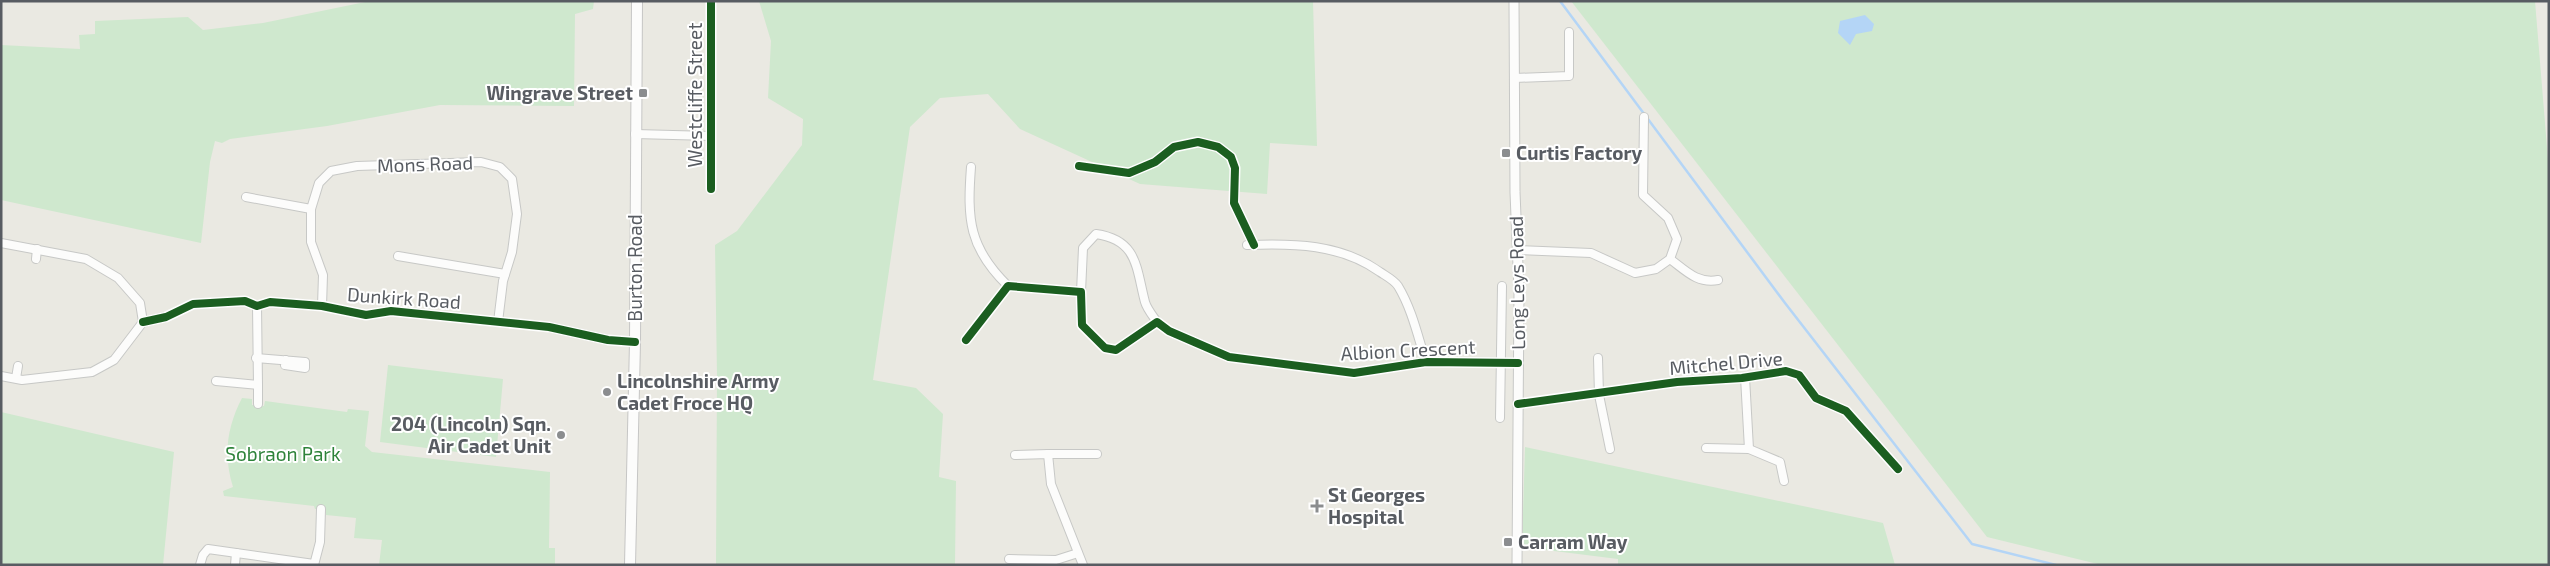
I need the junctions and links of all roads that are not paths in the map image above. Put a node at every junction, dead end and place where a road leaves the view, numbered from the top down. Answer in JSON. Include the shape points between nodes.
{"nodes":[{"id":1,"x":637,"y":1,"type":"edge"},
{"id":2,"x":711,"y":1,"type":"edge"},
{"id":3,"x":1514,"y":1,"type":"edge"},
{"id":4,"x":1569,"y":32,"type":"dead end"},
{"id":5,"x":1515,"y":78,"type":"junction"},
{"id":6,"x":1644,"y":117,"type":"dead end"},
{"id":7,"x":635,"y":134,"type":"junction"},
{"id":8,"x":711,"y":136,"type":"junction"},
{"id":9,"x":1079,"y":166,"type":"dead end"},
{"id":10,"x":971,"y":167,"type":"dead end"},
{"id":11,"x":711,"y":189,"type":"dead end"},
{"id":12,"x":246,"y":197,"type":"dead end"},
{"id":13,"x":311,"y":209,"type":"junction"},
{"id":14,"x":1,"y":242,"type":"edge"},
{"id":15,"x":37,"y":248,"type":"junction"},
{"id":16,"x":1516,"y":250,"type":"junction"},
{"id":17,"x":398,"y":256,"type":"dead end"},
{"id":18,"x":36,"y":259,"type":"dead end"},
{"id":19,"x":1670,"y":259,"type":"junction"},
{"id":20,"x":505,"y":274,"type":"junction"},
{"id":21,"x":1718,"y":280,"type":"dead end"},
{"id":22,"x":1008,"y":286,"type":"junction"},
{"id":23,"x":1502,"y":286,"type":"dead end"},
{"id":24,"x":1081,"y":292,"type":"junction"},
{"id":25,"x":257,"y":306,"type":"junction"},
{"id":26,"x":322,"y":306,"type":"junction"},
{"id":27,"x":143,"y":322,"type":"junction"},
{"id":28,"x":498,"y":322,"type":"junction"},
{"id":29,"x":1157,"y":322,"type":"junction"},
{"id":30,"x":966,"y":340,"type":"dead end"},
{"id":31,"x":635,"y":342,"type":"junction"},
{"id":32,"x":256,"y":358,"type":"junction"},
{"id":33,"x":1598,"y":358,"type":"dead end"},
{"id":34,"x":286,"y":360,"type":"dead end"},
{"id":35,"x":1426,"y":362,"type":"junction"},
{"id":36,"x":1502,"y":362,"type":"junction"},
{"id":37,"x":1518,"y":363,"type":"junction"},
{"id":38,"x":18,"y":366,"type":"dead end"},
{"id":39,"x":1,"y":376,"type":"edge"},
{"id":40,"x":1745,"y":377,"type":"junction"},
{"id":41,"x":16,"y":378,"type":"junction"},
{"id":42,"x":216,"y":381,"type":"dead end"},
{"id":43,"x":258,"y":385,"type":"junction"},
{"id":44,"x":1599,"y":395,"type":"junction"},
{"id":45,"x":258,"y":404,"type":"dead end"},
{"id":46,"x":1518,"y":404,"type":"junction"},
{"id":47,"x":1500,"y":418,"type":"dead end"},
{"id":48,"x":1706,"y":448,"type":"dead end"},
{"id":49,"x":1610,"y":449,"type":"dead end"},
{"id":50,"x":1749,"y":449,"type":"junction"},
{"id":51,"x":1048,"y":454,"type":"junction"},
{"id":52,"x":1097,"y":454,"type":"dead end"},
{"id":53,"x":1015,"y":455,"type":"dead end"},
{"id":54,"x":1898,"y":469,"type":"dead end"},
{"id":55,"x":1784,"y":481,"type":"dead end"},
{"id":56,"x":321,"y":509,"type":"dead end"},
{"id":57,"x":236,"y":553,"type":"junction"},
{"id":58,"x":1078,"y":553,"type":"junction"},
{"id":59,"x":1009,"y":560,"type":"dead end"},
{"id":60,"x":314,"y":564,"type":"edge"},
{"id":61,"x":200,"y":565,"type":"edge"},
{"id":62,"x":235,"y":565,"type":"edge"},
{"id":63,"x":630,"y":565,"type":"edge"},
{"id":64,"x":1083,"y":565,"type":"edge"},
{"id":65,"x":1517,"y":565,"type":"edge"}],
"edges":[{"from":1,"to":7,"type":"main road","name":"Burton Road"},
{"from":2,"to":8,"type":"street","name":"Westcliffe Street"},
{"from":3,"to":5,"type":"street","name":"Long Leys Road"},
{"from":4,"to":5,"type":"street","via":[[1569,76]]},
{"from":5,"to":16,"type":"street","name":"Long Leys Road"},
{"from":6,"to":19,"type":"street","via":[[1643,195],[1668,218],[1677,239]]},
{"from":7,"to":8,"type":"street"},
{"from":7,"to":31,"type":"main road","name":"Burton Road"},
{"from":8,"to":11,"type":"street","name":"Westcliffe Street"},
{"from":9,"to":35,"type":"street","via":[[1129,174],[1155,162],[1174,147],[1198,142],[1218,146],[1231,157],[1235,168],[1234,203],[1250,245],[1286,243],[1332,250],[1371,266],[1397,284],[1410,311]]},
{"from":10,"to":22,"type":"street","via":[[969,201],[976,241],[991,270]]},
{"from":12,"to":13,"type":"street"},
{"from":13,"to":20,"type":"street","name":"Mons Road","via":[[320,183],[331,171],[357,166],[480,162],[500,168],[512,179],[517,214],[512,252]]},
{"from":13,"to":26,"type":"street","name":"Mons Road","via":[[310,242],[323,275]]},
{"from":14,"to":15,"type":"street"},
{"from":15,"to":18,"type":"street"},
{"from":15,"to":27,"type":"street","via":[[86,259],[118,278],[140,303]]},
{"from":16,"to":19,"type":"street","via":[[1591,253],[1635,273],[1656,270]]},
{"from":16,"to":37,"type":"street","name":"Long Leys Road"},
{"from":17,"to":20,"type":"street"},
{"from":19,"to":21,"type":"street","via":[[1690,275],[1708,282]]},
{"from":20,"to":28,"type":"street","name":"Mons Road"},
{"from":22,"to":24,"type":"street"},
{"from":22,"to":30,"type":"street"},
{"from":23,"to":36,"type":"street"},
{"from":24,"to":29,"type":"street","name":"Albion Crescent","via":[[1082,325],[1105,348],[1116,350]]},
{"from":24,"to":29,"type":"street","name":"Albion Crescent","via":[[1083,248],[1096,234],[1109,236],[1130,251],[1140,274],[1145,303]]},
{"from":25,"to":26,"type":"street","name":"Dunkirk Road","via":[[270,302]]},
{"from":25,"to":27,"type":"street","name":"Dunkirk Road","via":[[245,301],[193,304],[166,317]]},
{"from":25,"to":32,"type":"street"},
{"from":26,"to":28,"type":"street","name":"Dunkirk Road","via":[[366,315],[391,311]]},
{"from":27,"to":41,"type":"street","via":[[114,360],[92,372]]},
{"from":28,"to":31,"type":"street","name":"Dunkirk Road"},
{"from":29,"to":35,"type":"street","name":"Albion Crescent","via":[[1169,331],[1229,357],[1354,373]]},
{"from":31,"to":63,"type":"main road","name":"Burton Road"},
{"from":32,"to":34,"type":"street"},
{"from":32,"to":43,"type":"street"},
{"from":33,"to":44,"type":"street"},
{"from":35,"to":36,"type":"street","name":"Albion Crescent"},
{"from":36,"to":37,"type":"street","name":"Albion Crescent"},
{"from":36,"to":47,"type":"street"},
{"from":37,"to":46,"type":"street","name":"Long Leys Road"},
{"from":38,"to":41,"type":"street"},
{"from":39,"to":41,"type":"street"},
{"from":40,"to":44,"type":"street","name":"Mitchel Drive","via":[[1677,382]]},
{"from":40,"to":50,"type":"street"},
{"from":40,"to":54,"type":"street","name":"Mitchel Drive","via":[[1786,370],[1799,375],[1816,398],[1846,412]]},
{"from":42,"to":43,"type":"street"},
{"from":43,"to":45,"type":"street"},
{"from":44,"to":46,"type":"street","name":"Mitchel Drive"},
{"from":44,"to":49,"type":"street"},
{"from":46,"to":65,"type":"street","name":"Long Leys Road"},
{"from":48,"to":50,"type":"street"},
{"from":50,"to":55,"type":"street","via":[[1780,462]]},
{"from":51,"to":52,"type":"street"},
{"from":51,"to":53,"type":"street"},
{"from":51,"to":58,"type":"street","via":[[1051,484]]},
{"from":56,"to":60,"type":"street","via":[[320,542]]},
{"from":57,"to":60,"type":"street"},
{"from":57,"to":61,"type":"street","via":[[208,550]]},
{"from":57,"to":62,"type":"street"},
{"from":58,"to":59,"type":"street","via":[[1056,560]]},
{"from":58,"to":64,"type":"street"}]}
